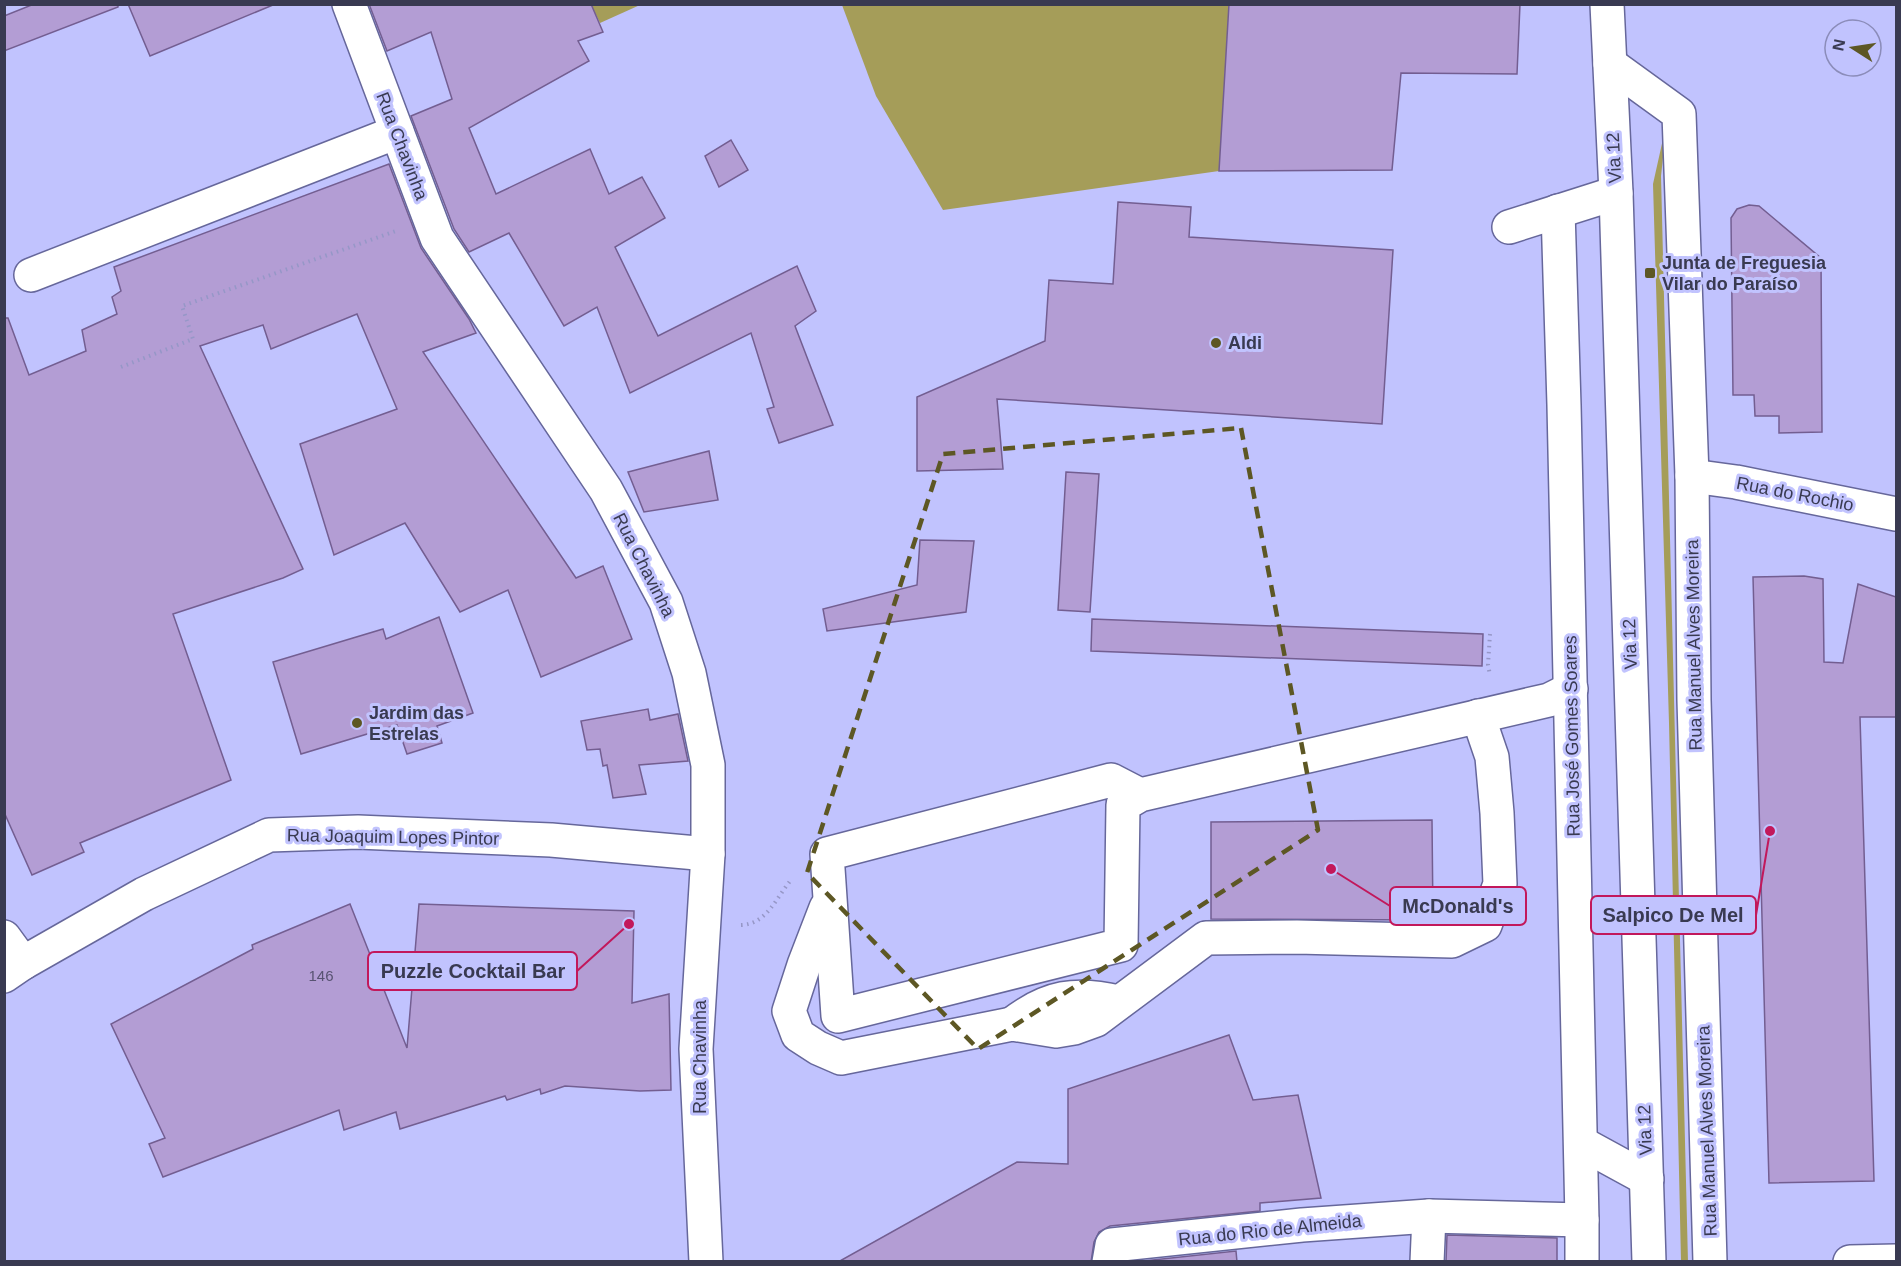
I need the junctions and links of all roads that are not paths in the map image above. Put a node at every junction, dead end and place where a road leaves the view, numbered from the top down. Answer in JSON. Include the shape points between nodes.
{"nodes":[{"id":1,"x":349,"y":4,"type":"edge"},
{"id":2,"x":1610,"y":12,"type":"edge"},
{"id":3,"x":1610,"y":64,"type":"junction"},
{"id":4,"x":397,"y":132,"type":"junction"},
{"id":5,"x":1616,"y":193,"type":"junction"},
{"id":6,"x":1558,"y":211,"type":"junction"},
{"id":7,"x":1509,"y":226,"type":"dead end"},
{"id":8,"x":31,"y":275,"type":"dead end"},
{"id":9,"x":1692,"y":477,"type":"junction"},
{"id":10,"x":1896,"y":514,"type":"edge"},
{"id":11,"x":1571,"y":689,"type":"junction"},
{"id":12,"x":1478,"y":716,"type":"junction"},
{"id":13,"x":1140,"y":795,"type":"junction"},
{"id":14,"x":708,"y":854,"type":"junction"},
{"id":15,"x":830,"y":899,"type":"junction"},
{"id":16,"x":11,"y":958,"type":"edge"},
{"id":17,"x":1581,"y":1143,"type":"junction"},
{"id":18,"x":1647,"y":1179,"type":"junction"},
{"id":19,"x":1429,"y":1216,"type":"junction"},
{"id":20,"x":1582,"y":1220,"type":"junction"},
{"id":21,"x":1111,"y":1253,"type":"edge"},
{"id":22,"x":1896,"y":1261,"type":"edge"},
{"id":23,"x":706,"y":1262,"type":"edge"},
{"id":24,"x":1427,"y":1262,"type":"edge"},
{"id":25,"x":1582,"y":1262,"type":"edge"},
{"id":26,"x":1649,"y":1262,"type":"edge"},
{"id":27,"x":1710,"y":1262,"type":"edge"},
{"id":28,"x":1850,"y":1262,"type":"edge"}],
"edges":[{"from":1,"to":4,"type":"street","name":"Rua Chavinha"},
{"from":2,"to":3,"type":"street","name":"Via 12"},
{"from":3,"to":5,"type":"street","name":"Via 12"},
{"from":3,"to":9,"type":"street","name":"Rua Manuel Alves Moreira","via":[[1679,114]]},
{"from":4,"to":8,"type":"street"},
{"from":4,"to":14,"type":"street","name":"Rua Chavinha","via":[[437,238],[606,490],[666,602],[689,673],[708,765]]},
{"from":5,"to":6,"type":"street"},
{"from":5,"to":18,"type":"street","name":"Via 12"},
{"from":6,"to":7,"type":"street"},
{"from":6,"to":11,"type":"street","name":"Rua José Gomes Soares"},
{"from":9,"to":10,"type":"street","name":"Rua do Rochio","via":[[1737,482]]},
{"from":9,"to":27,"type":"street","name":"Rua Manuel Alves Moreira","via":[[1694,700]]},
{"from":11,"to":12,"type":"street","via":[[1549,700]]},
{"from":11,"to":17,"type":"street","name":"Rua José Gomes Soares"},
{"from":12,"to":13,"type":"street"},
{"from":12,"to":15,"type":"street","via":[[1492,757],[1500,884],[1485,925],[1452,941],[1206,938],[1095,1020],[1074,1028],[1056,1031],[1012,1023],[841,1058],[798,1035],[789,1011]]},
{"from":13,"to":15,"type":"street","via":[[1111,780],[827,854]]},
{"from":13,"to":15,"type":"street","via":[[1123,805],[1121,945],[838,1016]]},
{"from":14,"to":16,"type":"street","name":"Rua Joaquim Lopes Pintor","via":[[483,837],[358,832],[269,835]]},
{"from":14,"to":23,"type":"street","name":"Rua Chavinha","via":[[696,1049]]},
{"from":17,"to":18,"type":"street"},
{"from":17,"to":20,"type":"street","name":"Rua José Gomes Soares"},
{"from":18,"to":26,"type":"street","name":"Via 12"},
{"from":19,"to":20,"type":"street","name":"Rua do Rio de Almeida"},
{"from":19,"to":21,"type":"street","name":"Rua do Rio de Almeida","via":[[1205,1236]]},
{"from":19,"to":24,"type":"street"},
{"from":20,"to":25,"type":"street","name":"Rua José Gomes Soares"},
{"from":22,"to":28,"type":"street"}]}
